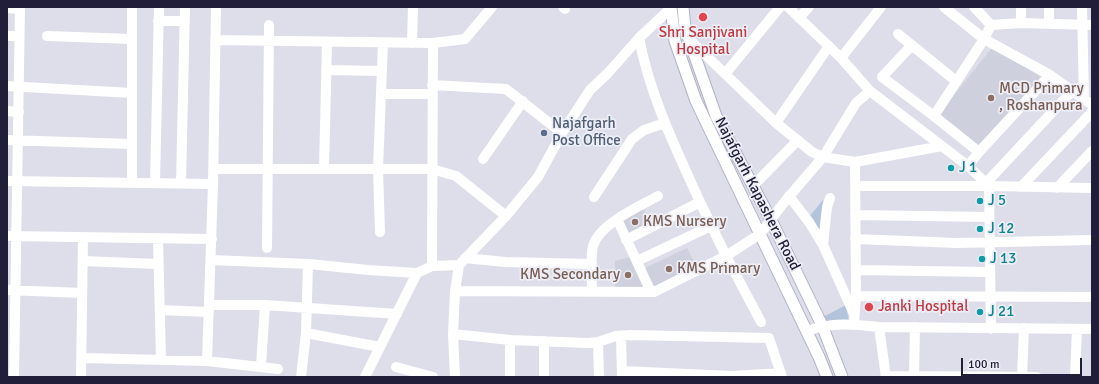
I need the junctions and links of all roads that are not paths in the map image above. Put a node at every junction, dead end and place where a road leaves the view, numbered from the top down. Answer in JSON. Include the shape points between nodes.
{"nodes":[{"id":1,"x":132,"y":7,"type":"edge"},
{"id":2,"x":159,"y":7,"type":"edge"},
{"id":3,"x":185,"y":7,"type":"edge"},
{"id":4,"x":216,"y":7,"type":"edge"},
{"id":5,"x":413,"y":7,"type":"edge"},
{"id":6,"x":492,"y":7,"type":"edge"},
{"id":7,"x":671,"y":7,"type":"edge"},
{"id":8,"x":683,"y":7,"type":"edge"},
{"id":9,"x":780,"y":7,"type":"edge"},
{"id":10,"x":788,"y":7,"type":"edge"},
{"id":11,"x":809,"y":7,"type":"edge"},
{"id":12,"x":881,"y":7,"type":"edge"},
{"id":13,"x":944,"y":7,"type":"edge"},
{"id":14,"x":974,"y":7,"type":"edge"},
{"id":15,"x":1021,"y":7,"type":"edge"},
{"id":16,"x":1049,"y":7,"type":"edge"},
{"id":17,"x":1082,"y":7,"type":"edge"},
{"id":18,"x":7,"y":8,"type":"edge"},
{"id":19,"x":20,"y":8,"type":"edge"},
{"id":20,"x":799,"y":18,"type":"junction"},
{"id":21,"x":158,"y":21,"type":"junction"},
{"id":22,"x":184,"y":21,"type":"junction"},
{"id":23,"x":1021,"y":23,"type":"junction"},
{"id":24,"x":1049,"y":24,"type":"junction"},
{"id":25,"x":991,"y":25,"type":"junction"},
{"id":26,"x":1087,"y":25,"type":"edge"},
{"id":27,"x":269,"y":26,"type":"dead end"},
{"id":28,"x":898,"y":34,"type":"dead end"},
{"id":29,"x":7,"y":36,"type":"edge"},
{"id":30,"x":19,"y":36,"type":"junction"},
{"id":31,"x":47,"y":36,"type":"dead end"},
{"id":32,"x":639,"y":38,"type":"junction"},
{"id":33,"x":132,"y":39,"type":"junction"},
{"id":34,"x":689,"y":39,"type":"junction"},
{"id":35,"x":984,"y":39,"type":"junction"},
{"id":36,"x":215,"y":40,"type":"junction"},
{"id":37,"x":269,"y":40,"type":"junction"},
{"id":38,"x":327,"y":42,"type":"junction"},
{"id":39,"x":384,"y":43,"type":"junction"},
{"id":40,"x":412,"y":43,"type":"junction"},
{"id":41,"x":433,"y":44,"type":"junction"},
{"id":42,"x":912,"y":45,"type":"junction"},
{"id":43,"x":829,"y":46,"type":"junction"},
{"id":44,"x":841,"y":58,"type":"junction"},
{"id":45,"x":326,"y":70,"type":"junction"},
{"id":46,"x":382,"y":72,"type":"junction"},
{"id":47,"x":725,"y":74,"type":"junction"},
{"id":48,"x":1050,"y":75,"type":"junction"},
{"id":49,"x":956,"y":81,"type":"junction"},
{"id":50,"x":7,"y":86,"type":"edge"},
{"id":51,"x":18,"y":86,"type":"junction"},
{"id":52,"x":432,"y":89,"type":"junction"},
{"id":53,"x":870,"y":91,"type":"junction"},
{"id":54,"x":1072,"y":91,"type":"junction"},
{"id":55,"x":132,"y":93,"type":"junction"},
{"id":56,"x":381,"y":94,"type":"junction"},
{"id":57,"x":523,"y":101,"type":"junction"},
{"id":58,"x":1088,"y":102,"type":"edge"},
{"id":59,"x":7,"y":112,"type":"edge"},
{"id":60,"x":18,"y":112,"type":"junction"},
{"id":61,"x":1092,"y":112,"type":"edge"},
{"id":62,"x":934,"y":116,"type":"junction"},
{"id":63,"x":665,"y":123,"type":"junction"},
{"id":64,"x":776,"y":123,"type":"junction"},
{"id":65,"x":562,"y":133,"type":"junction"},
{"id":66,"x":7,"y":140,"type":"edge"},
{"id":67,"x":18,"y":140,"type":"junction"},
{"id":68,"x":798,"y":140,"type":"junction"},
{"id":69,"x":132,"y":144,"type":"junction"},
{"id":70,"x":942,"y":146,"type":"junction"},
{"id":71,"x":1092,"y":151,"type":"edge"},
{"id":72,"x":979,"y":152,"type":"junction"},
{"id":73,"x":823,"y":157,"type":"junction"},
{"id":74,"x":483,"y":159,"type":"dead end"},
{"id":75,"x":855,"y":162,"type":"junction"},
{"id":76,"x":968,"y":166,"type":"junction"},
{"id":77,"x":213,"y":168,"type":"junction"},
{"id":78,"x":432,"y":168,"type":"junction"},
{"id":79,"x":268,"y":169,"type":"junction"},
{"id":80,"x":324,"y":169,"type":"junction"},
{"id":81,"x":378,"y":169,"type":"junction"},
{"id":82,"x":7,"y":181,"type":"edge"},
{"id":83,"x":18,"y":181,"type":"junction"},
{"id":84,"x":132,"y":182,"type":"junction"},
{"id":85,"x":156,"y":182,"type":"junction"},
{"id":86,"x":181,"y":183,"type":"junction"},
{"id":87,"x":213,"y":184,"type":"junction"},
{"id":88,"x":988,"y":184,"type":"junction"},
{"id":89,"x":753,"y":186,"type":"junction"},
{"id":90,"x":856,"y":186,"type":"junction"},
{"id":91,"x":1021,"y":187,"type":"junction"},
{"id":92,"x":1057,"y":188,"type":"junction"},
{"id":93,"x":1092,"y":188,"type":"edge"},
{"id":94,"x":658,"y":196,"type":"dead end"},
{"id":95,"x":789,"y":196,"type":"junction"},
{"id":96,"x":594,"y":197,"type":"dead end"},
{"id":97,"x":830,"y":198,"type":"dead end"},
{"id":98,"x":700,"y":202,"type":"junction"},
{"id":99,"x":12,"y":209,"type":"edge"},
{"id":100,"x":855,"y":215,"type":"junction"},
{"id":101,"x":506,"y":216,"type":"junction"},
{"id":102,"x":989,"y":217,"type":"junction"},
{"id":103,"x":617,"y":219,"type":"junction"},
{"id":104,"x":771,"y":220,"type":"junction"},
{"id":105,"x":711,"y":226,"type":"junction"},
{"id":106,"x":380,"y":232,"type":"dead end"},
{"id":107,"x":760,"y":234,"type":"junction"},
{"id":108,"x":11,"y":236,"type":"edge"},
{"id":109,"x":83,"y":237,"type":"junction"},
{"id":110,"x":158,"y":238,"type":"junction"},
{"id":111,"x":212,"y":239,"type":"junction"},
{"id":112,"x":855,"y":239,"type":"junction"},
{"id":113,"x":626,"y":240,"type":"junction"},
{"id":114,"x":1092,"y":240,"type":"edge"},
{"id":115,"x":990,"y":242,"type":"junction"},
{"id":116,"x":824,"y":245,"type":"junction"},
{"id":117,"x":267,"y":248,"type":"dead end"},
{"id":118,"x":726,"y":256,"type":"junction"},
{"id":119,"x":211,"y":260,"type":"junction"},
{"id":120,"x":83,"y":261,"type":"junction"},
{"id":121,"x":637,"y":261,"type":"junction"},
{"id":122,"x":462,"y":262,"type":"junction"},
{"id":123,"x":158,"y":264,"type":"junction"},
{"id":124,"x":308,"y":264,"type":"junction"},
{"id":125,"x":592,"y":264,"type":"junction"},
{"id":126,"x":432,"y":266,"type":"junction"},
{"id":127,"x":856,"y":270,"type":"junction"},
{"id":128,"x":990,"y":272,"type":"junction"},
{"id":129,"x":417,"y":273,"type":"junction"},
{"id":130,"x":11,"y":290,"type":"edge"},
{"id":131,"x":454,"y":290,"type":"junction"},
{"id":132,"x":82,"y":292,"type":"junction"},
{"id":133,"x":592,"y":292,"type":"junction"},
{"id":134,"x":651,"y":292,"type":"junction"},
{"id":135,"x":856,"y":296,"type":"junction"},
{"id":136,"x":990,"y":297,"type":"junction"},
{"id":137,"x":1092,"y":297,"type":"edge"},
{"id":138,"x":265,"y":305,"type":"junction"},
{"id":139,"x":307,"y":307,"type":"junction"},
{"id":140,"x":210,"y":309,"type":"junction"},
{"id":141,"x":160,"y":310,"type":"junction"},
{"id":142,"x":397,"y":314,"type":"junction"},
{"id":143,"x":11,"y":316,"type":"edge"},
{"id":144,"x":855,"y":320,"type":"junction"},
{"id":145,"x":761,"y":322,"type":"dead end"},
{"id":146,"x":822,"y":325,"type":"junction"},
{"id":147,"x":879,"y":327,"type":"junction"},
{"id":148,"x":914,"y":327,"type":"junction"},
{"id":149,"x":1024,"y":328,"type":"junction"},
{"id":150,"x":991,"y":329,"type":"junction"},
{"id":151,"x":1077,"y":329,"type":"junction"},
{"id":152,"x":1092,"y":329,"type":"edge"},
{"id":153,"x":807,"y":331,"type":"junction"},
{"id":154,"x":306,"y":333,"type":"junction"},
{"id":155,"x":453,"y":334,"type":"junction"},
{"id":156,"x":621,"y":336,"type":"junction"},
{"id":157,"x":510,"y":340,"type":"junction"},
{"id":158,"x":544,"y":341,"type":"junction"},
{"id":159,"x":598,"y":342,"type":"junction"},
{"id":160,"x":11,"y":345,"type":"edge"},
{"id":161,"x":380,"y":347,"type":"junction"},
{"id":162,"x":82,"y":358,"type":"junction"},
{"id":163,"x":161,"y":360,"type":"junction"},
{"id":164,"x":207,"y":361,"type":"junction"},
{"id":165,"x":260,"y":366,"type":"junction"},
{"id":166,"x":396,"y":367,"type":"dead end"},
{"id":167,"x":278,"y":369,"type":"dead end"},
{"id":168,"x":622,"y":374,"type":"edge"},
{"id":169,"x":782,"y":375,"type":"edge"},
{"id":170,"x":886,"y":376,"type":"edge"},
{"id":171,"x":914,"y":376,"type":"junction"},
{"id":172,"x":14,"y":377,"type":"edge"},
{"id":173,"x":81,"y":377,"type":"edge"},
{"id":174,"x":301,"y":377,"type":"edge"},
{"id":175,"x":365,"y":377,"type":"edge"},
{"id":176,"x":434,"y":377,"type":"edge"},
{"id":177,"x":455,"y":377,"type":"edge"},
{"id":178,"x":510,"y":377,"type":"edge"},
{"id":179,"x":544,"y":377,"type":"edge"},
{"id":180,"x":599,"y":377,"type":"edge"},
{"id":181,"x":827,"y":377,"type":"edge"},
{"id":182,"x":842,"y":377,"type":"edge"},
{"id":183,"x":1022,"y":377,"type":"edge"},
{"id":184,"x":1037,"y":377,"type":"edge"},
{"id":185,"x":1075,"y":377,"type":"edge"}],
"edges":[{"from":1,"to":33,"type":"street"},
{"from":2,"to":21,"type":"street"},
{"from":3,"to":22,"type":"street"},
{"from":4,"to":36,"type":"street"},
{"from":5,"to":40,"type":"street"},
{"from":6,"to":41,"type":"street","via":[[465,39]]},
{"from":7,"to":32,"type":"street"},
{"from":7,"to":107,"type":"main road","name":"Najafgarh Kapashera Road","via":[[675,41],[696,101]]},
{"from":8,"to":34,"type":"main road","name":"Najafgarh Kapashera Road"},
{"from":9,"to":47,"type":"street"},
{"from":10,"to":20,"type":"street"},
{"from":11,"to":20,"type":"street"},
{"from":12,"to":44,"type":"street"},
{"from":13,"to":35,"type":"street"},
{"from":14,"to":25,"type":"street"},
{"from":15,"to":23,"type":"street"},
{"from":16,"to":24,"type":"street"},
{"from":17,"to":26,"type":"street"},
{"from":18,"to":19,"type":"street"},
{"from":19,"to":30,"type":"street"},
{"from":20,"to":43,"type":"street"},
{"from":21,"to":22,"type":"street"},
{"from":21,"to":85,"type":"street"},
{"from":22,"to":86,"type":"street"},
{"from":23,"to":24,"type":"street"},
{"from":23,"to":25,"type":"street"},
{"from":24,"to":26,"type":"street"},
{"from":25,"to":35,"type":"street"},
{"from":26,"to":58,"type":"street"},
{"from":27,"to":37,"type":"street"},
{"from":28,"to":42,"type":"street"},
{"from":29,"to":30,"type":"street"},
{"from":30,"to":51,"type":"street"},
{"from":31,"to":33,"type":"street"},
{"from":32,"to":63,"type":"street","via":[[642,57]]},
{"from":32,"to":65,"type":"street","via":[[590,90]]},
{"from":33,"to":55,"type":"street"},
{"from":34,"to":47,"type":"street"},
{"from":34,"to":89,"type":"main road","name":"Najafgarh Kapashera Road","via":[[716,116]]},
{"from":35,"to":48,"type":"street"},
{"from":35,"to":49,"type":"street"},
{"from":36,"to":37,"type":"street"},
{"from":36,"to":77,"type":"street"},
{"from":37,"to":38,"type":"street"},
{"from":37,"to":79,"type":"street"},
{"from":38,"to":39,"type":"street"},
{"from":38,"to":45,"type":"street"},
{"from":39,"to":40,"type":"street"},
{"from":39,"to":46,"type":"street"},
{"from":40,"to":41,"type":"street"},
{"from":41,"to":52,"type":"street"},
{"from":42,"to":49,"type":"street"},
{"from":42,"to":62,"type":"street","via":[[882,77]]},
{"from":43,"to":44,"type":"street"},
{"from":43,"to":64,"type":"street"},
{"from":44,"to":53,"type":"street"},
{"from":45,"to":46,"type":"street"},
{"from":45,"to":80,"type":"street"},
{"from":46,"to":56,"type":"street"},
{"from":47,"to":64,"type":"street"},
{"from":48,"to":54,"type":"street"},
{"from":48,"to":72,"type":"street"},
{"from":49,"to":62,"type":"street"},
{"from":50,"to":51,"type":"street"},
{"from":51,"to":55,"type":"street"},
{"from":51,"to":60,"type":"street"},
{"from":52,"to":56,"type":"street"},
{"from":52,"to":57,"type":"street","via":[[500,87]]},
{"from":52,"to":78,"type":"street"},
{"from":53,"to":70,"type":"street"},
{"from":53,"to":73,"type":"street","via":[[856,104]]},
{"from":54,"to":58,"type":"street"},
{"from":54,"to":88,"type":"street"},
{"from":55,"to":69,"type":"street"},
{"from":56,"to":81,"type":"street"},
{"from":57,"to":65,"type":"street"},
{"from":57,"to":74,"type":"street"},
{"from":59,"to":60,"type":"street"},
{"from":60,"to":67,"type":"street"},
{"from":61,"to":91,"type":"street"},
{"from":62,"to":72,"type":"street"},
{"from":63,"to":96,"type":"street","via":[[644,130],[632,139]]},
{"from":63,"to":98,"type":"street"},
{"from":64,"to":68,"type":"street"},
{"from":65,"to":101,"type":"street","via":[[538,177]]},
{"from":66,"to":67,"type":"street"},
{"from":67,"to":69,"type":"street"},
{"from":67,"to":83,"type":"street"},
{"from":68,"to":73,"type":"street","via":[[812,152]]},
{"from":68,"to":89,"type":"street"},
{"from":69,"to":84,"type":"street"},
{"from":70,"to":75,"type":"street"},
{"from":70,"to":76,"type":"street"},
{"from":71,"to":92,"type":"street"},
{"from":72,"to":76,"type":"street"},
{"from":73,"to":75,"type":"street"},
{"from":73,"to":95,"type":"street"},
{"from":75,"to":90,"type":"street"},
{"from":76,"to":88,"type":"street"},
{"from":77,"to":79,"type":"street"},
{"from":77,"to":87,"type":"street"},
{"from":78,"to":81,"type":"street"},
{"from":78,"to":101,"type":"street","via":[[456,176]]},
{"from":78,"to":126,"type":"street"},
{"from":79,"to":80,"type":"street"},
{"from":79,"to":117,"type":"street"},
{"from":80,"to":81,"type":"street"},
{"from":81,"to":106,"type":"street"},
{"from":82,"to":83,"type":"street"},
{"from":83,"to":84,"type":"street"},
{"from":83,"to":99,"type":"street"},
{"from":84,"to":85,"type":"street"},
{"from":85,"to":86,"type":"street"},
{"from":86,"to":87,"type":"street"},
{"from":87,"to":111,"type":"street"},
{"from":88,"to":90,"type":"street"},
{"from":88,"to":91,"type":"street"},
{"from":88,"to":102,"type":"street"},
{"from":89,"to":104,"type":"main road","name":"Najafgarh Kapashera Road"},
{"from":90,"to":100,"type":"street"},
{"from":91,"to":92,"type":"street"},
{"from":92,"to":93,"type":"street"},
{"from":94,"to":103,"type":"street"},
{"from":95,"to":104,"type":"street"},
{"from":95,"to":116,"type":"street"},
{"from":97,"to":116,"type":"street"},
{"from":98,"to":105,"type":"street"},
{"from":98,"to":113,"type":"street"},
{"from":99,"to":108,"type":"street"},
{"from":100,"to":102,"type":"street"},
{"from":100,"to":112,"type":"street"},
{"from":101,"to":122,"type":"street"},
{"from":102,"to":115,"type":"street"},
{"from":103,"to":113,"type":"street"},
{"from":103,"to":125,"type":"street","via":[[596,240]]},
{"from":104,"to":107,"type":"street"},
{"from":104,"to":146,"type":"main road","name":"Najafgarh Kapashera Road"},
{"from":105,"to":118,"type":"street"},
{"from":105,"to":121,"type":"street"},
{"from":107,"to":118,"type":"street"},
{"from":107,"to":153,"type":"main road","name":"Najafgarh Kapashera Road"},
{"from":108,"to":109,"type":"street"},
{"from":108,"to":130,"type":"street"},
{"from":109,"to":110,"type":"street"},
{"from":109,"to":120,"type":"street"},
{"from":110,"to":111,"type":"street"},
{"from":110,"to":123,"type":"street"},
{"from":111,"to":119,"type":"street"},
{"from":112,"to":115,"type":"street"},
{"from":112,"to":127,"type":"street"},
{"from":113,"to":121,"type":"street"},
{"from":114,"to":115,"type":"street"},
{"from":115,"to":128,"type":"street"},
{"from":116,"to":144,"type":"street"},
{"from":118,"to":134,"type":"street"},
{"from":118,"to":145,"type":"street"},
{"from":119,"to":124,"type":"street"},
{"from":119,"to":140,"type":"street"},
{"from":120,"to":123,"type":"street"},
{"from":120,"to":132,"type":"street"},
{"from":121,"to":134,"type":"street"},
{"from":122,"to":125,"type":"street"},
{"from":122,"to":126,"type":"street"},
{"from":122,"to":131,"type":"street"},
{"from":123,"to":141,"type":"street"},
{"from":124,"to":129,"type":"street"},
{"from":124,"to":139,"type":"street"},
{"from":125,"to":133,"type":"street"},
{"from":126,"to":129,"type":"street"},
{"from":127,"to":128,"type":"street"},
{"from":127,"to":135,"type":"street"},
{"from":128,"to":136,"type":"street"},
{"from":129,"to":142,"type":"street"},
{"from":130,"to":132,"type":"street"},
{"from":130,"to":143,"type":"street"},
{"from":131,"to":133,"type":"street"},
{"from":131,"to":155,"type":"street"},
{"from":132,"to":162,"type":"street"},
{"from":133,"to":134,"type":"street"},
{"from":135,"to":136,"type":"street"},
{"from":135,"to":144,"type":"street"},
{"from":136,"to":137,"type":"street"},
{"from":136,"to":150,"type":"street"},
{"from":138,"to":139,"type":"street"},
{"from":138,"to":140,"type":"street"},
{"from":138,"to":165,"type":"street"},
{"from":139,"to":142,"type":"street"},
{"from":139,"to":154,"type":"street"},
{"from":140,"to":141,"type":"street"},
{"from":140,"to":164,"type":"street"},
{"from":141,"to":163,"type":"street"},
{"from":142,"to":161,"type":"street"},
{"from":143,"to":160,"type":"street"},
{"from":144,"to":146,"type":"street"},
{"from":144,"to":147,"type":"street"},
{"from":146,"to":153,"type":"street"},
{"from":146,"to":182,"type":"main road","name":"Najafgarh Kapashera Road"},
{"from":147,"to":148,"type":"street"},
{"from":147,"to":170,"type":"street"},
{"from":148,"to":150,"type":"street"},
{"from":148,"to":171,"type":"street"},
{"from":149,"to":150,"type":"street"},
{"from":149,"to":151,"type":"street"},
{"from":149,"to":183,"type":"street"},
{"from":151,"to":152,"type":"street"},
{"from":151,"to":185,"type":"street"},
{"from":153,"to":181,"type":"main road","name":"Najafgarh Kapashera Road"},
{"from":154,"to":161,"type":"street"},
{"from":154,"to":174,"type":"street"},
{"from":155,"to":157,"type":"street"},
{"from":155,"to":177,"type":"street"},
{"from":156,"to":159,"type":"street"},
{"from":156,"to":168,"type":"street"},
{"from":156,"to":169,"type":"street","via":[[768,338]]},
{"from":157,"to":158,"type":"street"},
{"from":157,"to":178,"type":"street"},
{"from":158,"to":159,"type":"street"},
{"from":158,"to":179,"type":"street"},
{"from":159,"to":180,"type":"street"},
{"from":160,"to":172,"type":"street"},
{"from":161,"to":175,"type":"street"},
{"from":162,"to":163,"type":"street"},
{"from":162,"to":173,"type":"street"},
{"from":163,"to":164,"type":"street"},
{"from":164,"to":165,"type":"street"},
{"from":165,"to":167,"type":"street"},
{"from":166,"to":176,"type":"street"},
{"from":168,"to":169,"type":"street"},
{"from":170,"to":171,"type":"street"},
{"from":171,"to":183,"type":"street"},
{"from":183,"to":184,"type":"street"}]}
